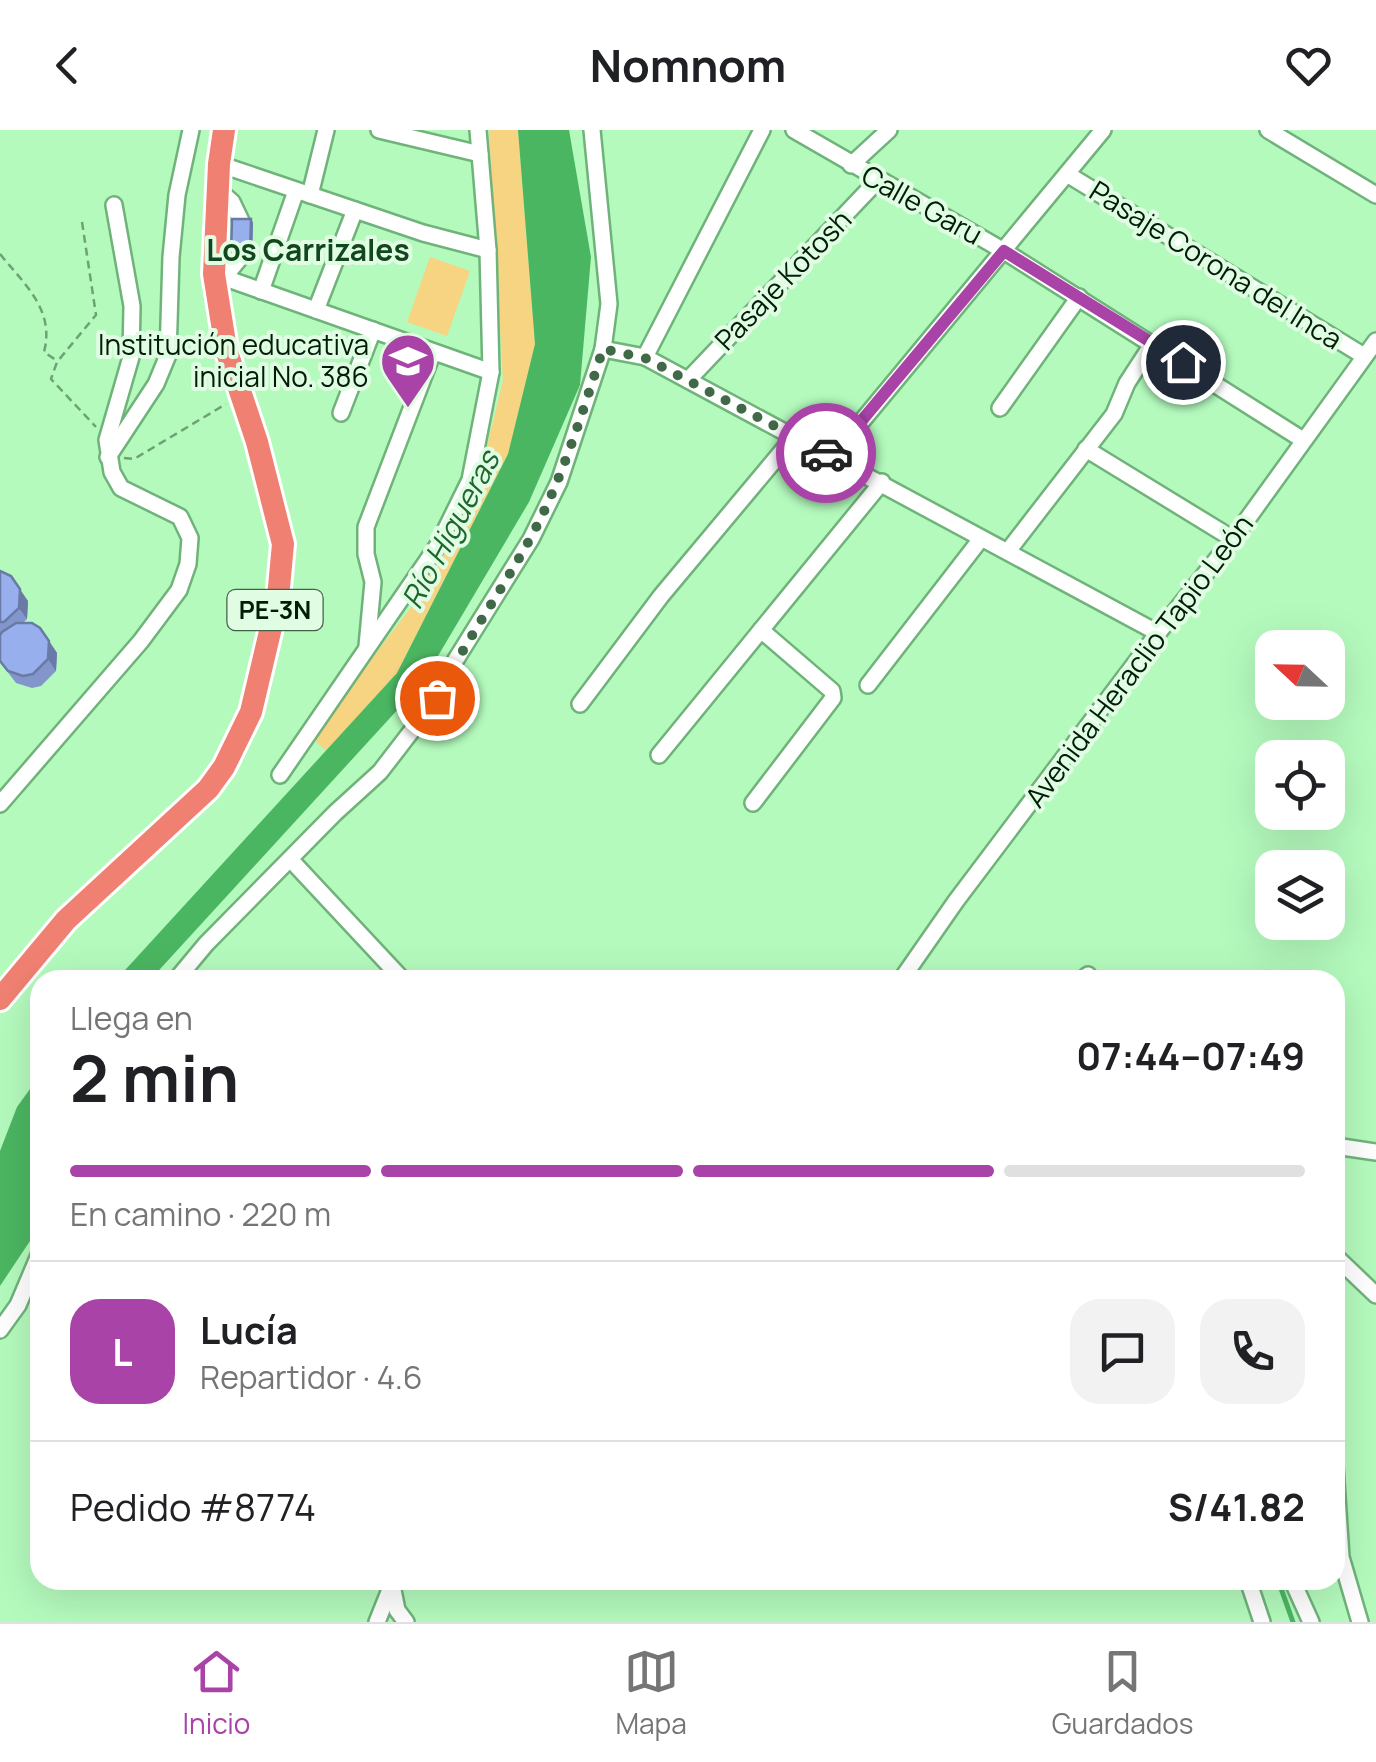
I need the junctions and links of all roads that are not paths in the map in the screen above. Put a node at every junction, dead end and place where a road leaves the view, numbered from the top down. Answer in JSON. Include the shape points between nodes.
{"nodes":[{"id":1,"x":191,"y":130,"type":"edge"},
{"id":2,"x":224,"y":130,"type":"edge"},
{"id":3,"x":326,"y":130,"type":"edge"},
{"id":4,"x":382,"y":130,"type":"edge"},
{"id":5,"x":478,"y":130,"type":"edge"},
{"id":6,"x":592,"y":130,"type":"edge"},
{"id":7,"x":762,"y":130,"type":"edge"},
{"id":8,"x":794,"y":130,"type":"edge"},
{"id":9,"x":889,"y":130,"type":"edge"},
{"id":10,"x":1103,"y":130,"type":"edge"},
{"id":11,"x":1268,"y":130,"type":"edge"},
{"id":12,"x":480,"y":154,"type":"junction"},
{"id":13,"x":218,"y":164,"type":"junction"},
{"id":14,"x":851,"y":165,"type":"junction"},
{"id":15,"x":1068,"y":174,"type":"junction"},
{"id":16,"x":878,"y":180,"type":"junction"},
{"id":17,"x":217,"y":189,"type":"junction"},
{"id":18,"x":303,"y":193,"type":"junction"},
{"id":19,"x":1376,"y":195,"type":"edge"},
{"id":20,"x":114,"y":205,"type":"dead end"},
{"id":21,"x":355,"y":210,"type":"junction"},
{"id":22,"x":242,"y":223,"type":"edge"},
{"id":23,"x":488,"y":250,"type":"junction"},
{"id":24,"x":1004,"y":251,"type":"junction"},
{"id":25,"x":240,"y":258,"type":"edge"},
{"id":26,"x":214,"y":274,"type":"junction"},
{"id":27,"x":261,"y":291,"type":"junction"},
{"id":28,"x":1079,"y":297,"type":"junction"},
{"id":29,"x":316,"y":310,"type":"junction"},
{"id":30,"x":373,"y":330,"type":"junction"},
{"id":31,"x":1376,"y":341,"type":"edge"},
{"id":32,"x":1154,"y":343,"type":"junction"},
{"id":33,"x":603,"y":349,"type":"junction"},
{"id":34,"x":433,"y":352,"type":"junction"},
{"id":35,"x":1364,"y":356,"type":"junction"},
{"id":36,"x":645,"y":358,"type":"junction"},
{"id":37,"x":490,"y":372,"type":"junction"},
{"id":38,"x":688,"y":380,"type":"junction"},
{"id":39,"x":1000,"y":408,"type":"dead end"},
{"id":40,"x":341,"y":413,"type":"dead end"},
{"id":41,"x":794,"y":438,"type":"junction"},
{"id":42,"x":1302,"y":440,"type":"junction"},
{"id":43,"x":1086,"y":449,"type":"junction"},
{"id":44,"x":832,"y":456,"type":"junction"},
{"id":45,"x":108,"y":457,"type":"junction"},
{"id":46,"x":882,"y":482,"type":"junction"},
{"id":47,"x":1234,"y":539,"type":"junction"},
{"id":48,"x":980,"y":540,"type":"junction"},
{"id":49,"x":1008,"y":551,"type":"junction"},
{"id":50,"x":373,"y":582,"type":"junction"},
{"id":51,"x":405,"y":596,"type":"junction"},
{"id":52,"x":761,"y":630,"type":"junction"},
{"id":53,"x":1158,"y":633,"type":"junction"},
{"id":54,"x":366,"y":650,"type":"junction"},
{"id":55,"x":868,"y":685,"type":"dead end"},
{"id":56,"x":580,"y":704,"type":"dead end"},
{"id":57,"x":659,"y":754,"type":"dead end"},
{"id":58,"x":280,"y":775,"type":"dead end"},
{"id":59,"x":753,"y":803,"type":"dead end"},
{"id":60,"x":0,"y":804,"type":"edge"},
{"id":61,"x":290,"y":859,"type":"junction"},
{"id":62,"x":184,"y":970,"type":"edge"},
{"id":63,"x":395,"y":970,"type":"edge"},
{"id":64,"x":907,"y":970,"type":"edge"},
{"id":65,"x":0,"y":999,"type":"edge"},
{"id":66,"x":1345,"y":1147,"type":"edge"},
{"id":67,"x":1376,"y":1152,"type":"edge"},
{"id":68,"x":1345,"y":1266,"type":"edge"},
{"id":69,"x":30,"y":1277,"type":"edge"},
{"id":70,"x":1376,"y":1295,"type":"edge"},
{"id":71,"x":0,"y":1330,"type":"edge"},
{"id":72,"x":1345,"y":1571,"type":"edge"},
{"id":73,"x":389,"y":1590,"type":"edge"},
{"id":74,"x":393,"y":1590,"type":"edge"},
{"id":75,"x":1251,"y":1590,"type":"edge"},
{"id":76,"x":1297,"y":1590,"type":"edge"},
{"id":77,"x":376,"y":1622,"type":"edge"},
{"id":78,"x":406,"y":1622,"type":"edge"},
{"id":79,"x":1262,"y":1622,"type":"edge"},
{"id":80,"x":1311,"y":1622,"type":"edge"},
{"id":81,"x":1360,"y":1622,"type":"edge"}],
"edges":[{"from":1,"to":45,"type":"street","via":[[177,195],[168,355]]},
{"from":2,"to":13,"type":"highway","number":"PE-3N"},
{"from":3,"to":18,"type":"street"},
{"from":4,"to":12,"type":"street"},
{"from":5,"to":12,"type":"street"},
{"from":6,"to":33,"type":"street","via":[[610,304]]},
{"from":7,"to":36,"type":"street"},
{"from":8,"to":14,"type":"street","name":"Calle Garu"},
{"from":9,"to":14,"type":"street"},
{"from":10,"to":15,"type":"street"},
{"from":11,"to":19,"type":"street"},
{"from":12,"to":23,"type":"street"},
{"from":13,"to":17,"type":"highway","number":"PE-3N"},
{"from":13,"to":18,"type":"street"},
{"from":14,"to":16,"type":"street","name":"Calle Garu"},
{"from":15,"to":24,"type":"street"},
{"from":15,"to":35,"type":"street","name":"Pasaje Corona del Inca"},
{"from":16,"to":24,"type":"street","name":"Calle Garu"},
{"from":16,"to":38,"type":"street","name":"Pasaje Kotosh"},
{"from":17,"to":22,"type":"street"},
{"from":17,"to":26,"type":"highway","number":"PE-3N"},
{"from":18,"to":21,"type":"street"},
{"from":18,"to":27,"type":"street"},
{"from":20,"to":45,"type":"street","via":[[132,323],[131,357]]},
{"from":21,"to":23,"type":"street"},
{"from":21,"to":29,"type":"street"},
{"from":23,"to":37,"type":"street"},
{"from":24,"to":28,"type":"street","name":"Calle Garu"},
{"from":24,"to":44,"type":"street"},
{"from":25,"to":26,"type":"street"},
{"from":26,"to":27,"type":"street"},
{"from":26,"to":65,"type":"highway","number":"PE-3N","via":[[226,349],[283,544],[278,598],[251,712],[208,789],[66,920]]},
{"from":27,"to":29,"type":"street"},
{"from":28,"to":32,"type":"street","name":"Calle Garu"},
{"from":28,"to":39,"type":"street"},
{"from":29,"to":30,"type":"street"},
{"from":30,"to":34,"type":"street"},
{"from":30,"to":40,"type":"street"},
{"from":31,"to":35,"type":"street","name":"Avenida Heraclio Tapio León"},
{"from":32,"to":42,"type":"street","name":"Calle Garu"},
{"from":32,"to":43,"type":"street"},
{"from":33,"to":36,"type":"street"},
{"from":33,"to":61,"type":"street","via":[[558,482],[437,698],[380,772]]},
{"from":34,"to":37,"type":"street"},
{"from":34,"to":50,"type":"street","via":[[366,528]]},
{"from":35,"to":42,"type":"street","name":"Avenida Heraclio Tapio León"},
{"from":36,"to":38,"type":"street"},
{"from":37,"to":51,"type":"street","via":[[470,480]]},
{"from":38,"to":41,"type":"street"},
{"from":41,"to":44,"type":"street"},
{"from":41,"to":56,"type":"street"},
{"from":42,"to":47,"type":"street","name":"Avenida Heraclio Tapio León"},
{"from":43,"to":47,"type":"street"},
{"from":43,"to":49,"type":"street"},
{"from":44,"to":46,"type":"street"},
{"from":45,"to":60,"type":"street","via":[[121,488],[180,518],[190,538],[188,564],[179,590],[141,642]]},
{"from":46,"to":48,"type":"street"},
{"from":46,"to":52,"type":"street"},
{"from":47,"to":53,"type":"street","name":"Avenida Heraclio Tapio León"},
{"from":48,"to":49,"type":"street"},
{"from":48,"to":55,"type":"street"},
{"from":49,"to":53,"type":"street"},
{"from":50,"to":51,"type":"street"},
{"from":50,"to":54,"type":"street"},
{"from":51,"to":54,"type":"street"},
{"from":52,"to":57,"type":"street"},
{"from":52,"to":59,"type":"street","via":[[833,698]]},
{"from":53,"to":64,"type":"street","name":"Avenida Heraclio Tapio León"},
{"from":54,"to":58,"type":"street"},
{"from":61,"to":62,"type":"street"},
{"from":61,"to":63,"type":"street"},
{"from":66,"to":67,"type":"street"},
{"from":68,"to":70,"type":"street"},
{"from":69,"to":71,"type":"street"},
{"from":72,"to":81,"type":"street"},
{"from":73,"to":77,"type":"street"},
{"from":74,"to":78,"type":"street"},
{"from":75,"to":79,"type":"street"},
{"from":76,"to":80,"type":"street"}]}
